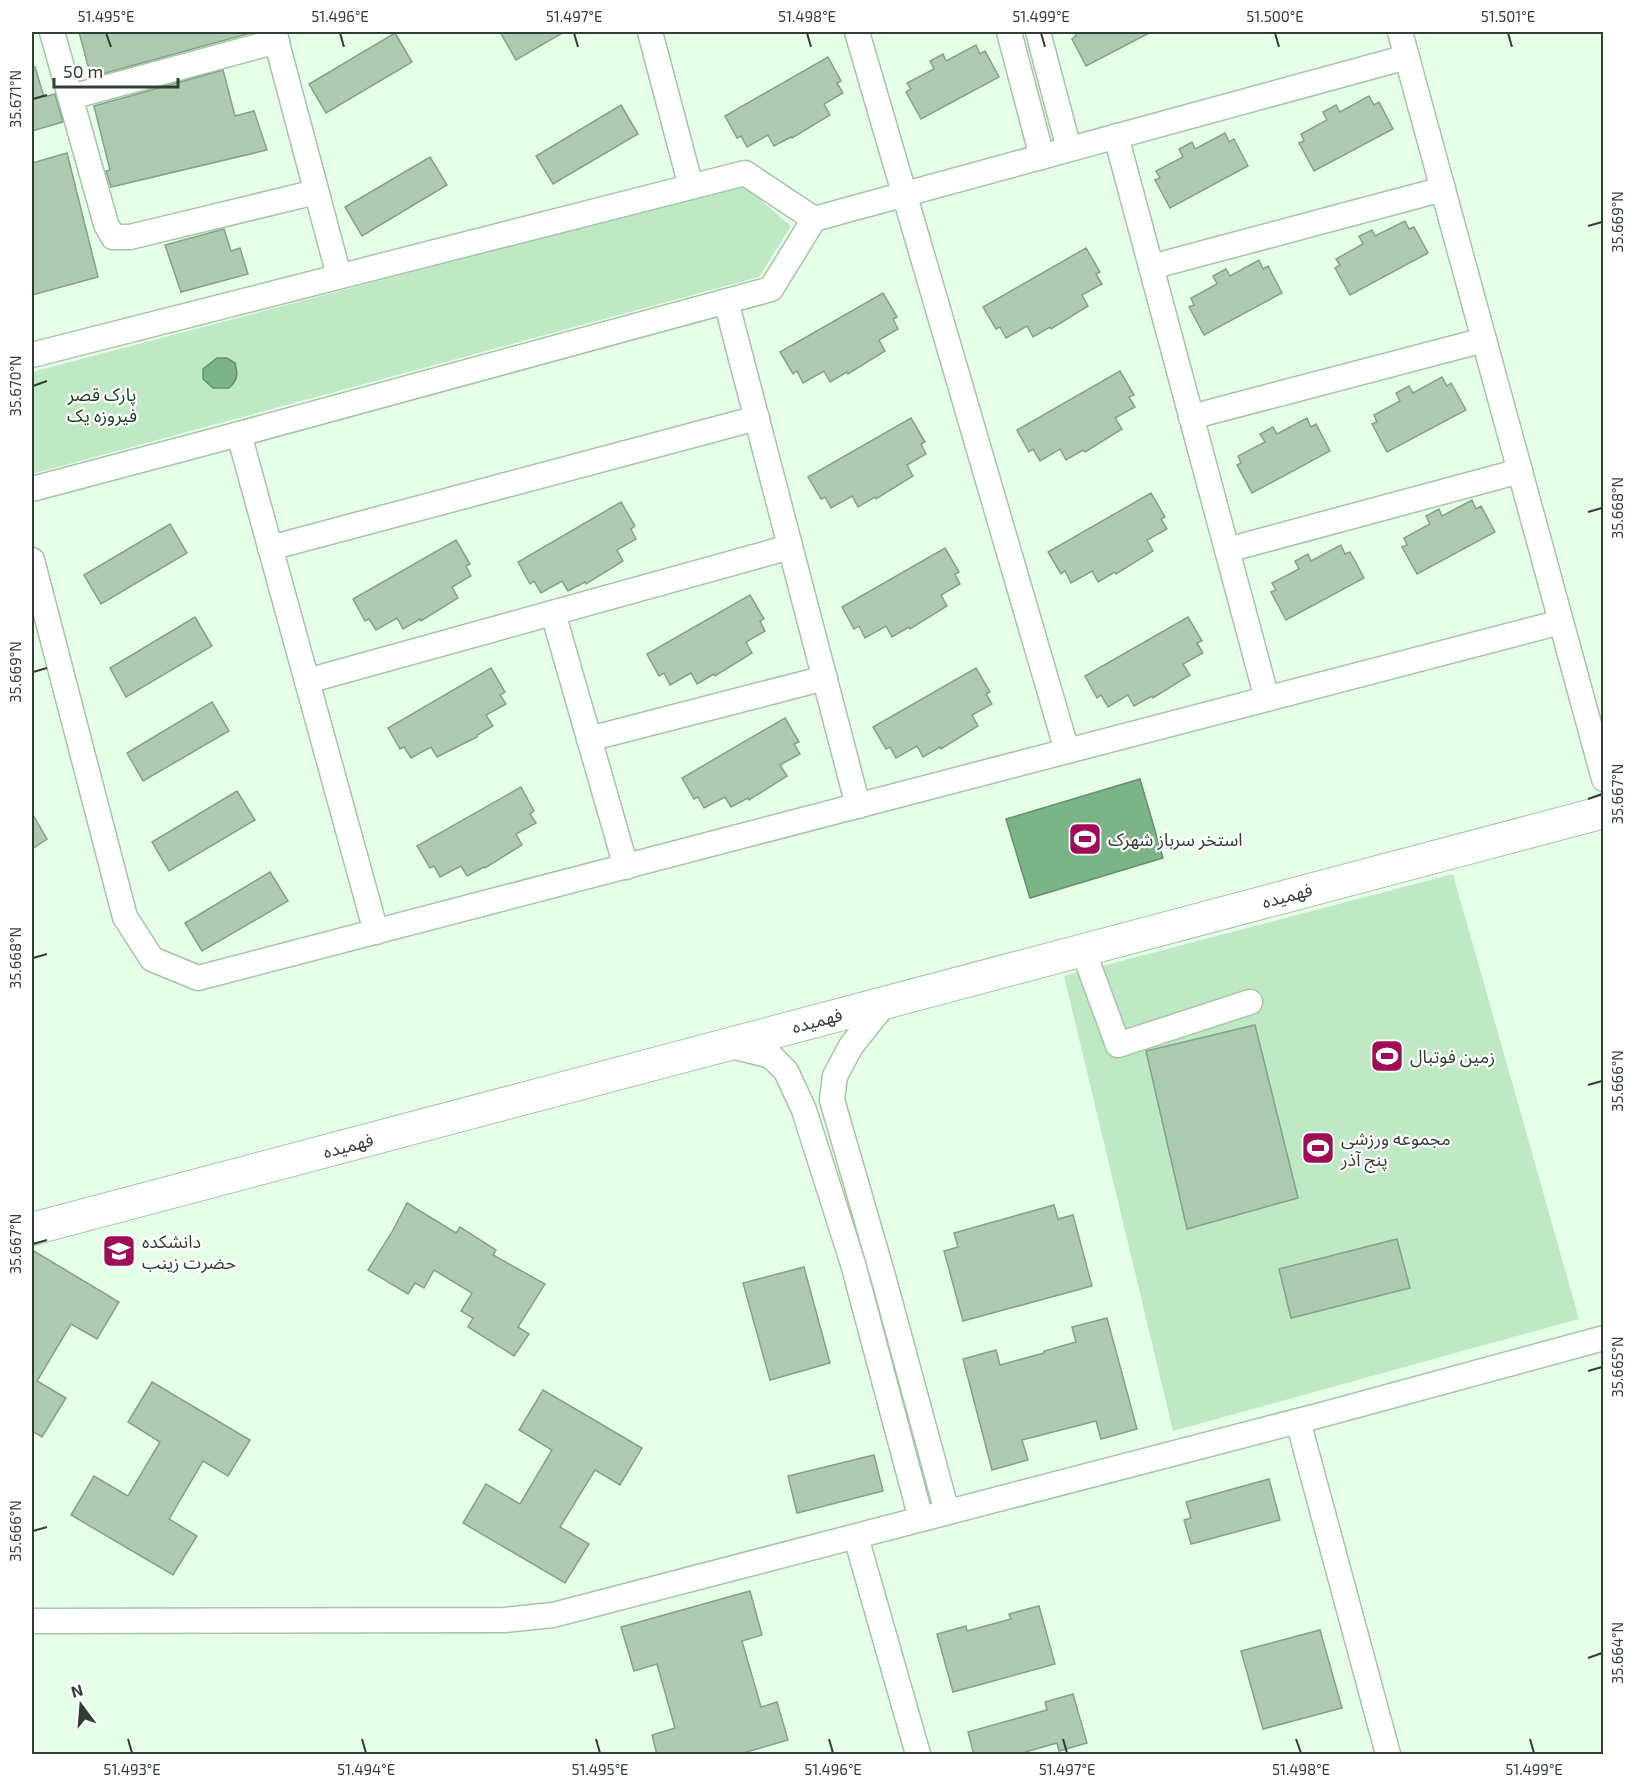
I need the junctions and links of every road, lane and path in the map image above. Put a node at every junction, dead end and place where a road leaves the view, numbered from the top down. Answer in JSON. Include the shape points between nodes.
{"nodes":[{"id":1,"x":52,"y":32,"type":"edge"},
{"id":2,"x":650,"y":32,"type":"edge"},
{"id":3,"x":857,"y":32,"type":"edge"},
{"id":4,"x":1009,"y":32,"type":"edge"},
{"id":5,"x":1038,"y":32,"type":"edge"},
{"id":6,"x":1400,"y":32,"type":"edge"},
{"id":7,"x":275,"y":36,"type":"edge"},
{"id":8,"x":1407,"y":57,"type":"junction"},
{"id":9,"x":71,"y":97,"type":"junction"},
{"id":10,"x":1116,"y":136,"type":"junction"},
{"id":11,"x":1069,"y":149,"type":"junction"},
{"id":12,"x":1042,"y":157,"type":"junction"},
{"id":13,"x":691,"y":187,"type":"junction"},
{"id":14,"x":1443,"y":189,"type":"junction"},
{"id":15,"x":316,"y":192,"type":"junction"},
{"id":16,"x":904,"y":194,"type":"junction"},
{"id":17,"x":814,"y":219,"type":"junction"},
{"id":18,"x":1151,"y":267,"type":"junction"},
{"id":19,"x":339,"y":276,"type":"junction"},
{"id":20,"x":726,"y":301,"type":"junction"},
{"id":21,"x":1484,"y":340,"type":"junction"},
{"id":22,"x":32,"y":355,"type":"edge"},
{"id":23,"x":1191,"y":417,"type":"junction"},
{"id":24,"x":757,"y":418,"type":"junction"},
{"id":25,"x":239,"y":434,"type":"junction"},
{"id":26,"x":1520,"y":471,"type":"junction"},
{"id":27,"x":32,"y":489,"type":"edge"},
{"id":28,"x":790,"y":547,"type":"junction"},
{"id":29,"x":270,"y":548,"type":"junction"},
{"id":30,"x":1227,"y":550,"type":"junction"},
{"id":31,"x":32,"y":560,"type":"edge"},
{"id":32,"x":553,"y":613,"type":"junction"},
{"id":33,"x":1561,"y":622,"type":"junction"},
{"id":34,"x":825,"y":678,"type":"junction"},
{"id":35,"x":307,"y":681,"type":"junction"},
{"id":36,"x":1267,"y":699,"type":"junction"},
{"id":37,"x":589,"y":739,"type":"junction"},
{"id":38,"x":1067,"y":751,"type":"junction"},
{"id":39,"x":1604,"y":779,"type":"edge"},
{"id":40,"x":858,"y":806,"type":"junction"},
{"id":41,"x":1604,"y":812,"type":"edge"},
{"id":42,"x":626,"y":867,"type":"junction"},
{"id":43,"x":376,"y":932,"type":"junction"},
{"id":44,"x":1083,"y":950,"type":"junction"},
{"id":45,"x":886,"y":1002,"type":"junction"},
{"id":46,"x":1250,"y":1002,"type":"dead end"},
{"id":47,"x":726,"y":1045,"type":"junction"},
{"id":48,"x":32,"y":1229,"type":"edge"},
{"id":49,"x":1604,"y":1338,"type":"edge"},
{"id":50,"x":1298,"y":1421,"type":"junction"},
{"id":51,"x":947,"y":1512,"type":"junction"},
{"id":52,"x":921,"y":1519,"type":"junction"},
{"id":53,"x":856,"y":1538,"type":"junction"},
{"id":54,"x":32,"y":1621,"type":"edge"},
{"id":55,"x":918,"y":1755,"type":"edge"},
{"id":56,"x":1388,"y":1755,"type":"edge"}],
"edges":[{"from":1,"to":9,"type":"street"},
{"from":2,"to":13,"type":"street"},
{"from":3,"to":16,"type":"street"},
{"from":4,"to":12,"type":"street"},
{"from":5,"to":11,"type":"street"},
{"from":6,"to":8,"type":"street"},
{"from":7,"to":9,"type":"street"},
{"from":7,"to":15,"type":"street"},
{"from":8,"to":10,"type":"street"},
{"from":8,"to":14,"type":"street"},
{"from":9,"to":15,"type":"street","via":[[113,237],[130,237]]},
{"from":10,"to":11,"type":"street"},
{"from":10,"to":18,"type":"street"},
{"from":11,"to":12,"type":"street"},
{"from":12,"to":16,"type":"street"},
{"from":13,"to":17,"type":"street","via":[[745,173]]},
{"from":13,"to":19,"type":"street"},
{"from":14,"to":18,"type":"street"},
{"from":14,"to":21,"type":"street"},
{"from":15,"to":19,"type":"street"},
{"from":16,"to":17,"type":"street"},
{"from":16,"to":38,"type":"street"},
{"from":17,"to":20,"type":"street","via":[[771,289]]},
{"from":18,"to":23,"type":"street"},
{"from":19,"to":22,"type":"street"},
{"from":20,"to":24,"type":"street"},
{"from":20,"to":25,"type":"street"},
{"from":21,"to":23,"type":"street"},
{"from":21,"to":26,"type":"street"},
{"from":23,"to":30,"type":"street"},
{"from":24,"to":28,"type":"street"},
{"from":24,"to":29,"type":"street"},
{"from":25,"to":27,"type":"street"},
{"from":25,"to":29,"type":"street"},
{"from":26,"to":30,"type":"street"},
{"from":26,"to":33,"type":"street"},
{"from":28,"to":32,"type":"street"},
{"from":28,"to":34,"type":"street"},
{"from":29,"to":35,"type":"street"},
{"from":30,"to":36,"type":"street"},
{"from":31,"to":43,"type":"street","via":[[125,917],[152,959],[198,978]]},
{"from":32,"to":35,"type":"street"},
{"from":32,"to":37,"type":"street"},
{"from":33,"to":36,"type":"street"},
{"from":33,"to":39,"type":"street"},
{"from":34,"to":37,"type":"street"},
{"from":34,"to":40,"type":"street"},
{"from":35,"to":43,"type":"street"},
{"from":36,"to":38,"type":"street"},
{"from":37,"to":42,"type":"street"},
{"from":38,"to":40,"type":"street"},
{"from":40,"to":42,"type":"street"},
{"from":41,"to":44,"type":"main road","name":"فهمیده"},
{"from":42,"to":43,"type":"street"},
{"from":44,"to":45,"type":"main road","name":"فهمیده"},
{"from":44,"to":46,"type":"street","via":[[1118,1045]]},
{"from":45,"to":47,"type":"main road","name":"فهمیده"},
{"from":45,"to":51,"type":"street","via":[[851,1046],[835,1076],[832,1100]]},
{"from":47,"to":48,"type":"main road","name":"فهمیده"},
{"from":47,"to":52,"type":"street","via":[[771,1056],[786,1071],[804,1110],[853,1264]]},
{"from":49,"to":50,"type":"street"},
{"from":50,"to":51,"type":"street"},
{"from":50,"to":56,"type":"street"},
{"from":51,"to":52,"type":"street"},
{"from":52,"to":53,"type":"street"},
{"from":53,"to":54,"type":"street","via":[[553,1615],[505,1620]]},
{"from":53,"to":55,"type":"street"}]}
